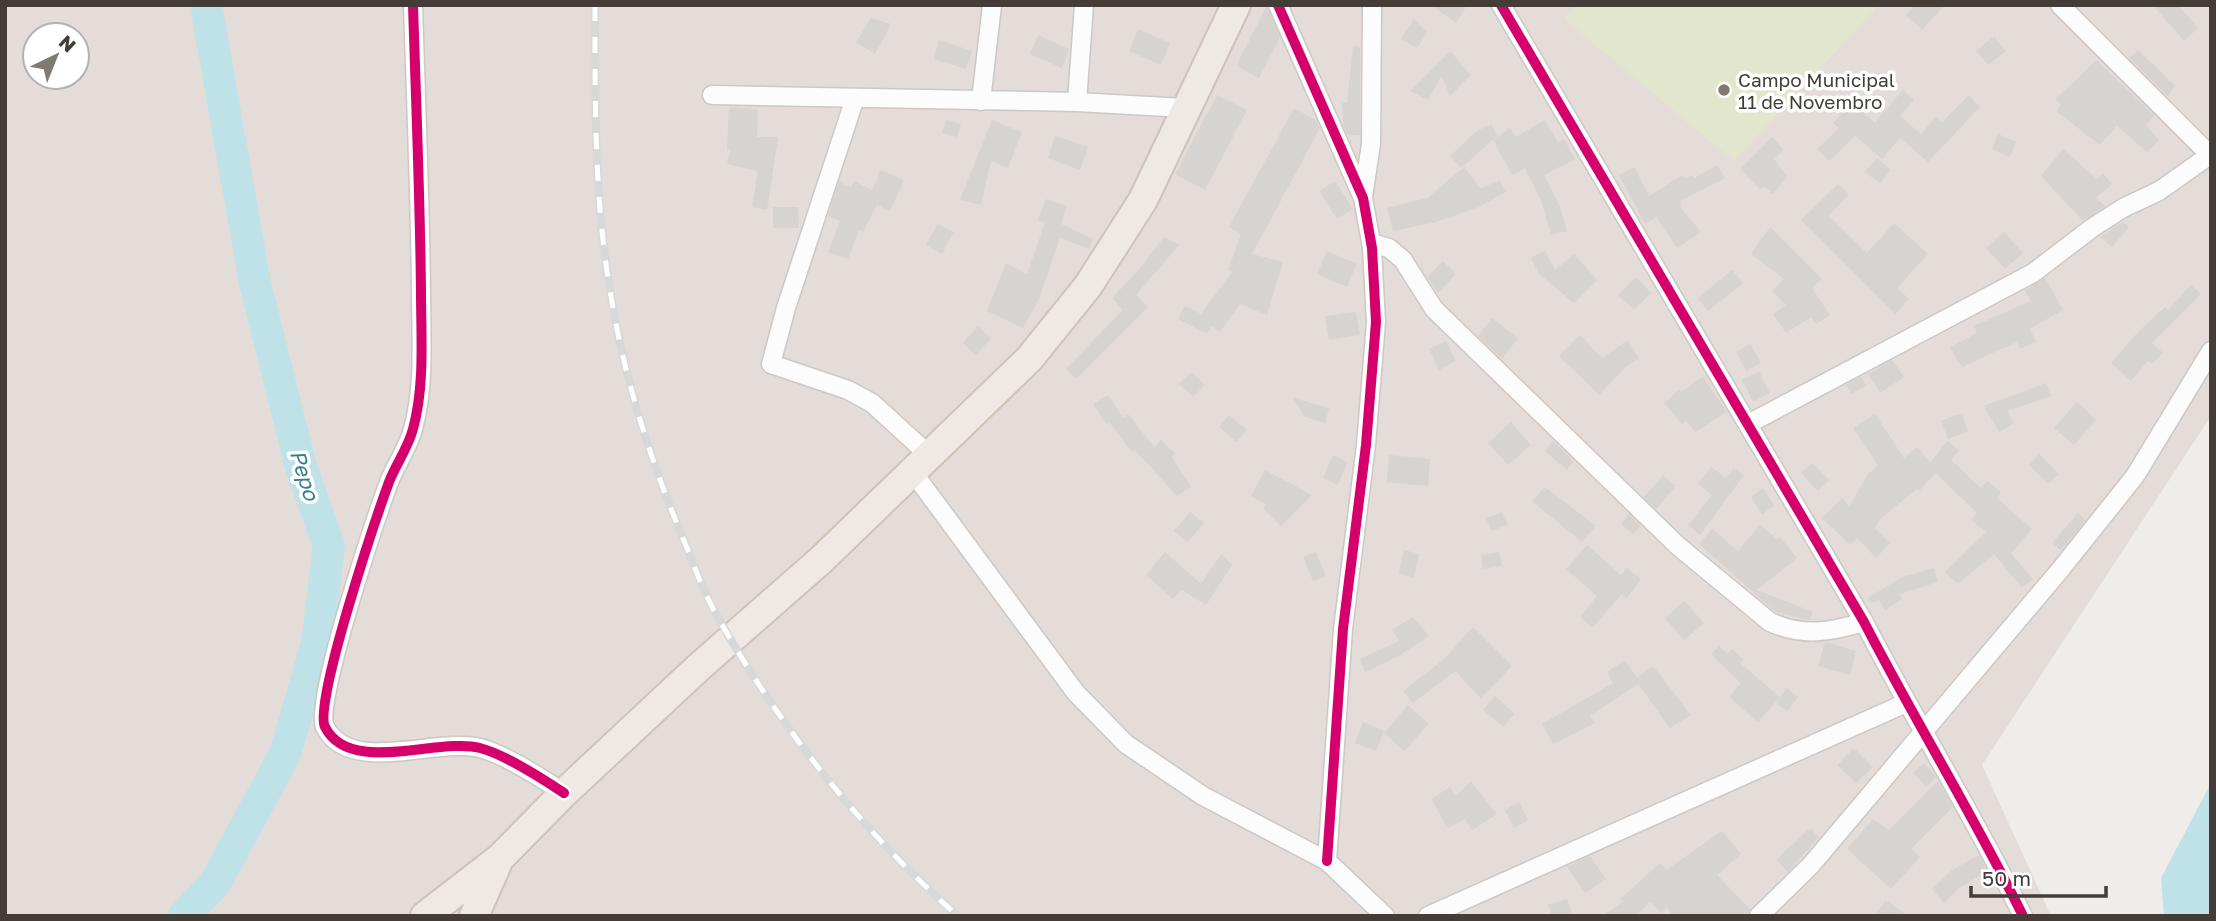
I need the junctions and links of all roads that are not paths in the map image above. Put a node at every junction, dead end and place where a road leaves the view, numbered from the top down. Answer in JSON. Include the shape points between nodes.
{"nodes":[{"id":1,"x":413,"y":5,"type":"edge"},
{"id":2,"x":992,"y":5,"type":"edge"},
{"id":3,"x":1084,"y":5,"type":"edge"},
{"id":4,"x":1236,"y":5,"type":"edge"},
{"id":5,"x":1278,"y":5,"type":"edge"},
{"id":6,"x":1372,"y":5,"type":"edge"},
{"id":7,"x":2060,"y":5,"type":"edge"},
{"id":8,"x":1511,"y":10,"type":"edge"},
{"id":9,"x":712,"y":95,"type":"dead end"},
{"id":10,"x":855,"y":98,"type":"junction"},
{"id":11,"x":981,"y":101,"type":"junction"},
{"id":12,"x":1077,"y":102,"type":"junction"},
{"id":13,"x":1185,"y":108,"type":"junction"},
{"id":14,"x":2210,"y":155,"type":"edge"},
{"id":15,"x":1363,"y":198,"type":"junction"},
{"id":16,"x":1371,"y":243,"type":"junction"},
{"id":17,"x":2211,"y":351,"type":"edge"},
{"id":18,"x":1750,"y":423,"type":"junction"},
{"id":19,"x":920,"y":463,"type":"junction"},
{"id":20,"x":1864,"y":622,"type":"junction"},
{"id":21,"x":1906,"y":703,"type":"junction"},
{"id":22,"x":1923,"y":732,"type":"junction"},
{"id":23,"x":564,"y":793,"type":"junction"},
{"id":24,"x":500,"y":858,"type":"junction"},
{"id":25,"x":1326,"y":861,"type":"junction"},
{"id":26,"x":425,"y":916,"type":"edge"},
{"id":27,"x":474,"y":916,"type":"edge"},
{"id":28,"x":1385,"y":916,"type":"edge"},
{"id":29,"x":1428,"y":916,"type":"edge"},
{"id":30,"x":1759,"y":916,"type":"edge"},
{"id":31,"x":2023,"y":916,"type":"edge"}],
"edges":[{"from":1,"to":23,"type":"street","via":[[421,370],[413,430],[389,482],[337,648],[322,711],[325,727],[342,745],[361,751],[481,748]]},
{"from":2,"to":11,"type":"street"},
{"from":3,"to":12,"type":"street"},
{"from":4,"to":13,"type":"main road"},
{"from":5,"to":15,"type":"street"},
{"from":6,"to":15,"type":"street","via":[[1371,144]]},
{"from":7,"to":14,"type":"street"},
{"from":8,"to":18,"type":"street"},
{"from":9,"to":10,"type":"street"},
{"from":10,"to":11,"type":"street"},
{"from":10,"to":19,"type":"street","via":[[771,364],[872,403]]},
{"from":11,"to":12,"type":"street"},
{"from":12,"to":13,"type":"street"},
{"from":13,"to":19,"type":"main road","via":[[1143,200],[1081,297],[1028,359]]},
{"from":14,"to":18,"type":"street","via":[[2160,191],[2092,228],[2033,273]]},
{"from":15,"to":16,"type":"street"},
{"from":16,"to":20,"type":"street","via":[[1389,248],[1403,260],[1443,317],[1678,546],[1770,622],[1809,633]]},
{"from":16,"to":25,"type":"street","via":[[1376,322],[1343,629]]},
{"from":17,"to":22,"type":"street","via":[[2135,476]]},
{"from":18,"to":20,"type":"street"},
{"from":19,"to":23,"type":"main road","via":[[821,561]]},
{"from":19,"to":25,"type":"street","via":[[1076,692],[1126,744],[1203,796]]},
{"from":20,"to":21,"type":"street"},
{"from":21,"to":22,"type":"street"},
{"from":21,"to":29,"type":"street"},
{"from":22,"to":30,"type":"street","via":[[1811,865]]},
{"from":22,"to":31,"type":"street","via":[[1987,841]]},
{"from":23,"to":24,"type":"main road"},
{"from":24,"to":26,"type":"main road"},
{"from":24,"to":27,"type":"main road"},
{"from":25,"to":28,"type":"street"}]}
